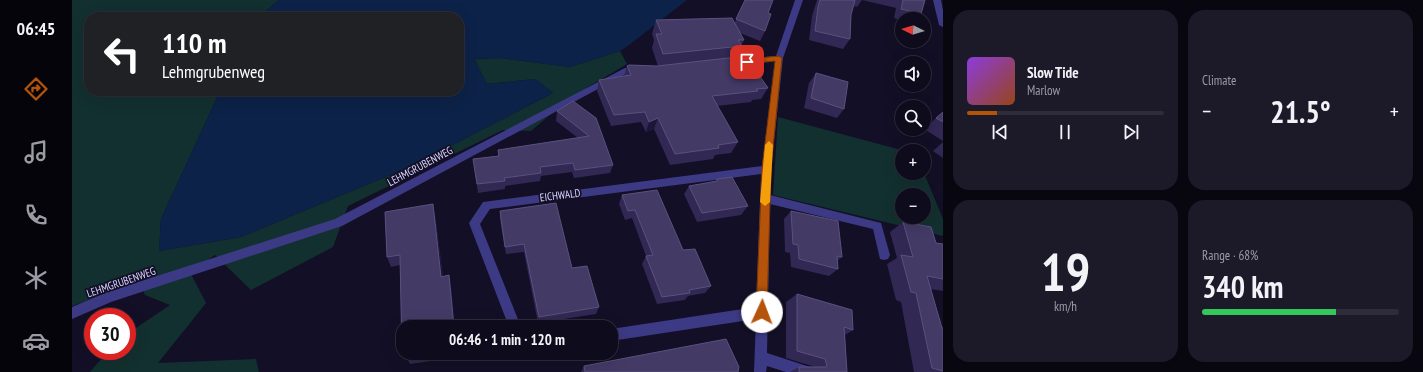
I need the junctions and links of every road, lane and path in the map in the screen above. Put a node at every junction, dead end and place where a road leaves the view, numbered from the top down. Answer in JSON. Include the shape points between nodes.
{"nodes":[{"id":1,"x":799,"y":0,"type":"edge"},
{"id":2,"x":937,"y":0,"type":"edge"},
{"id":3,"x":943,"y":25,"type":"edge"},
{"id":4,"x":779,"y":58,"type":"junction"},
{"id":5,"x":732,"y":64,"type":"edge"},
{"id":6,"x":646,"y":73,"type":"edge"},
{"id":7,"x":766,"y":168,"type":"junction"},
{"id":8,"x":765,"y":198,"type":"junction"},
{"id":9,"x":884,"y":255,"type":"dead end"},
{"id":10,"x":762,"y":312,"type":"junction"},
{"id":11,"x":72,"y":313,"type":"edge"},
{"id":12,"x":512,"y":320,"type":"edge"},
{"id":13,"x":618,"y":334,"type":"edge"},
{"id":14,"x":761,"y":358,"type":"junction"},
{"id":15,"x":760,"y":372,"type":"edge"},
{"id":16,"x":807,"y":372,"type":"edge"}],
"edges":[{"from":1,"to":4,"type":"street"},
{"from":2,"to":3,"type":"street"},
{"from":4,"to":5,"type":"street"},
{"from":4,"to":7,"type":"street"},
{"from":6,"to":11,"type":"street","name":"LEHMGRUBENWEG","via":[[625,71],[338,223],[110,298]]},
{"from":7,"to":8,"type":"street"},
{"from":7,"to":12,"type":"street","name":"EICHWALD","via":[[487,205],[474,224]]},
{"from":8,"to":9,"type":"street","via":[[877,226]]},
{"from":8,"to":10,"type":"street"},
{"from":10,"to":13,"type":"street"},
{"from":10,"to":14,"type":"street"},
{"from":14,"to":15,"type":"street"},
{"from":14,"to":16,"type":"street"}]}
